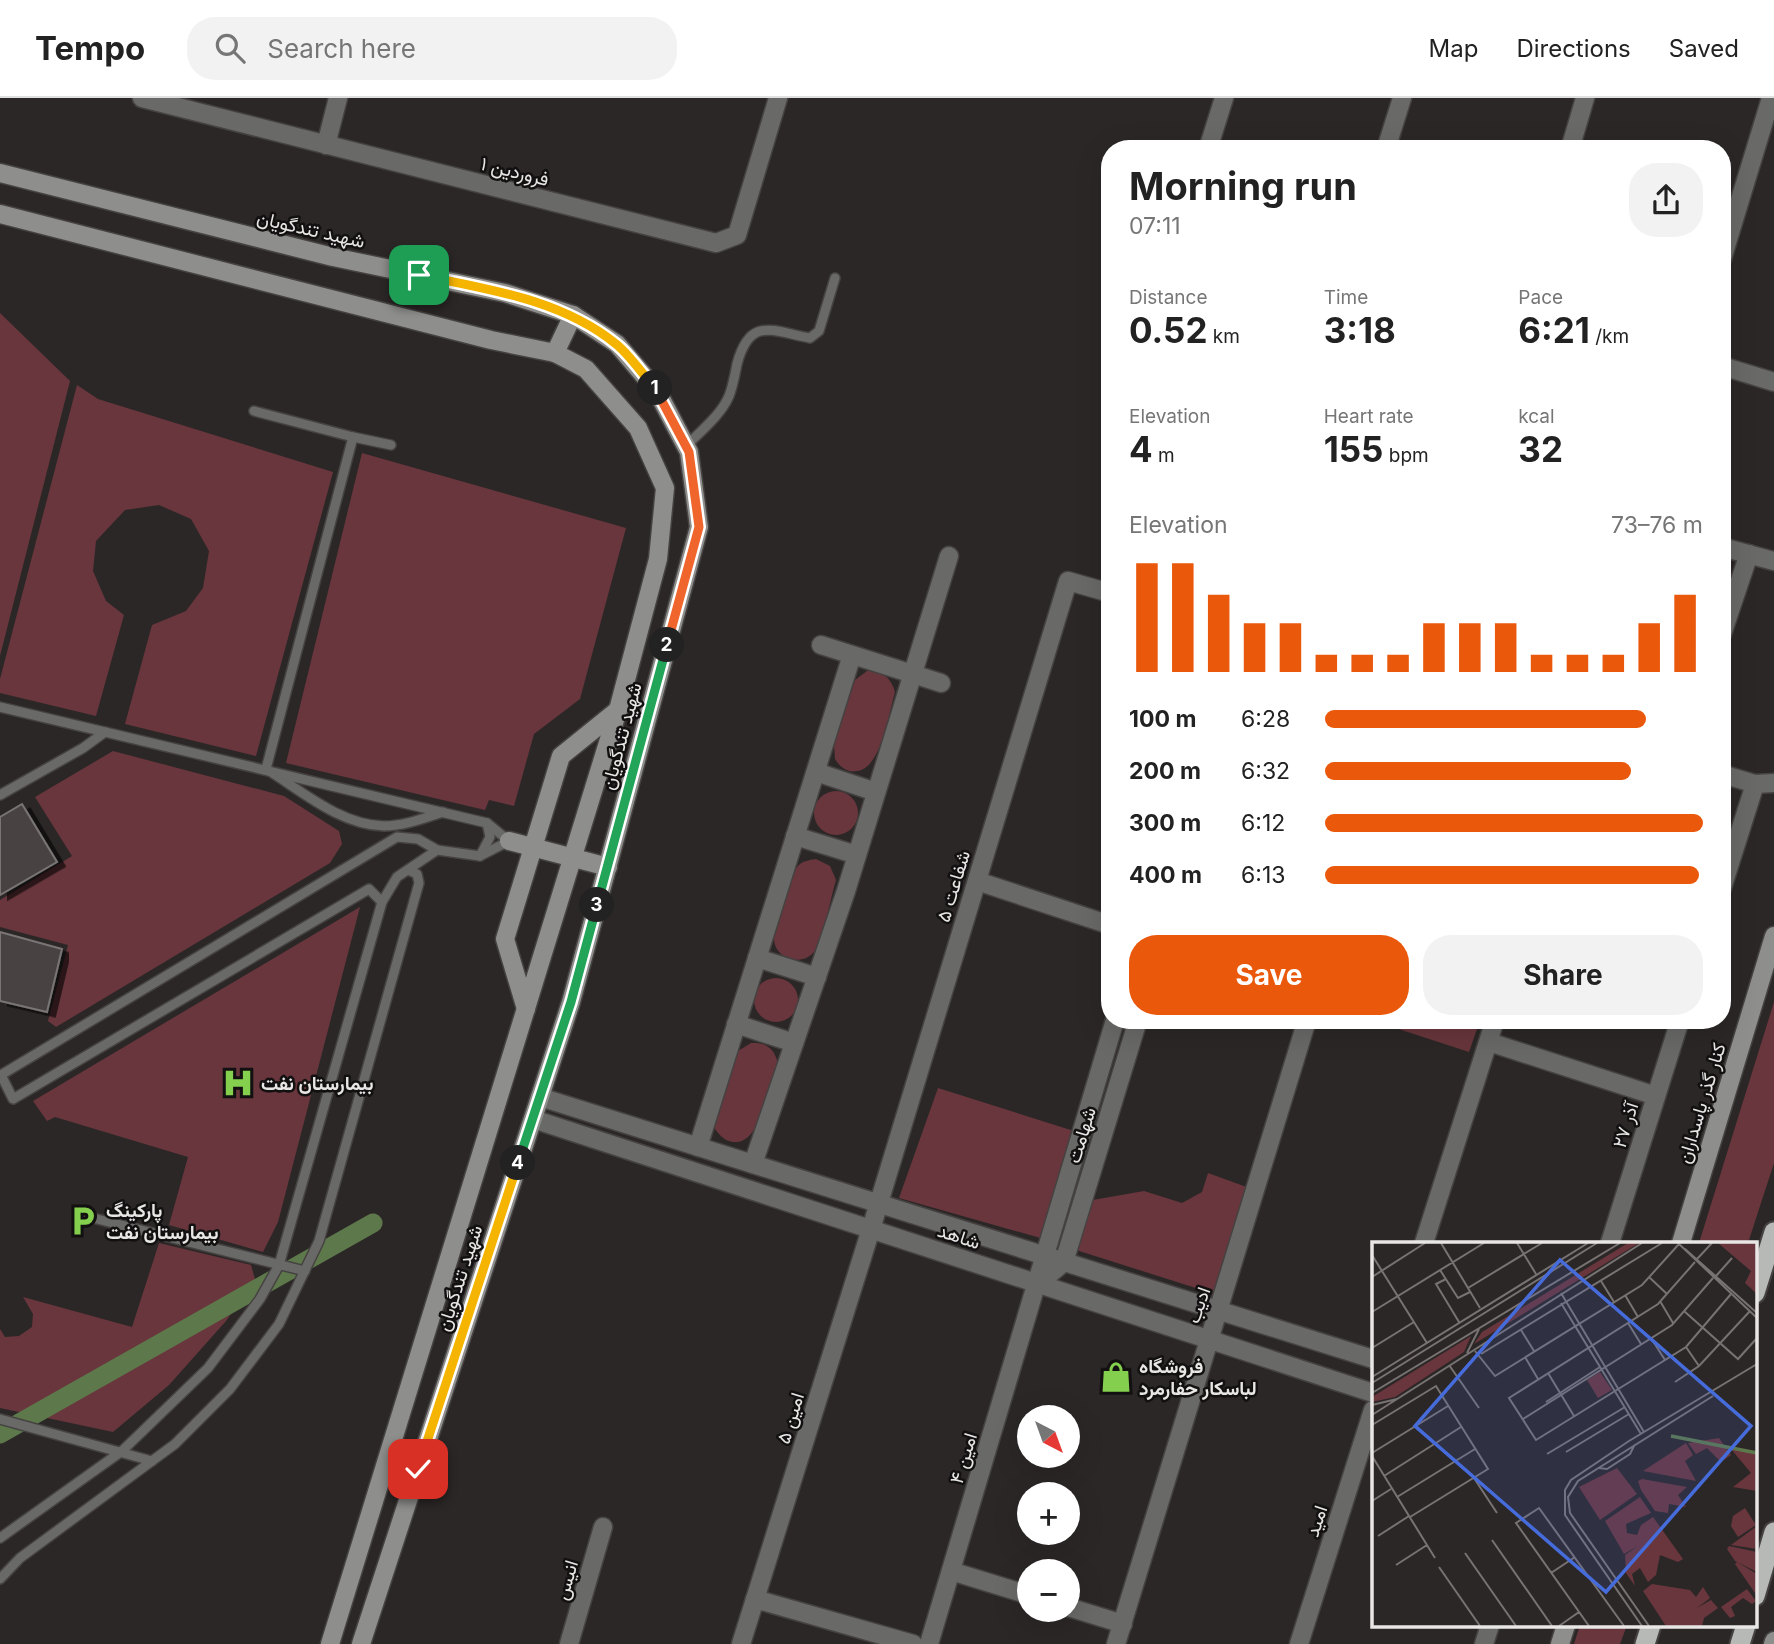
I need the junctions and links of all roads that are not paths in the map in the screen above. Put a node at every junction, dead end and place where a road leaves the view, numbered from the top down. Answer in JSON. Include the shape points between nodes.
{"nodes":[{"id":1,"x":142,"y":98,"type":"edge"},
{"id":2,"x":338,"y":98,"type":"edge"},
{"id":3,"x":778,"y":98,"type":"edge"},
{"id":4,"x":1224,"y":98,"type":"edge"},
{"id":5,"x":1402,"y":98,"type":"edge"},
{"id":6,"x":1585,"y":98,"type":"edge"},
{"id":7,"x":1771,"y":98,"type":"edge"},
{"id":8,"x":1211,"y":140,"type":"edge"},
{"id":9,"x":1389,"y":140,"type":"edge"},
{"id":10,"x":1573,"y":140,"type":"edge"},
{"id":11,"x":326,"y":145,"type":"junction"},
{"id":12,"x":0,"y":173,"type":"edge"},
{"id":13,"x":0,"y":214,"type":"edge"},
{"id":14,"x":1731,"y":229,"type":"edge"},
{"id":15,"x":835,"y":278,"type":"dead end"},
{"id":16,"x":573,"y":315,"type":"junction"},
{"id":17,"x":555,"y":353,"type":"junction"},
{"id":18,"x":1731,"y":369,"type":"edge"},
{"id":19,"x":1774,"y":382,"type":"edge"},
{"id":20,"x":254,"y":411,"type":"dead end"},
{"id":21,"x":352,"y":437,"type":"junction"},
{"id":22,"x":391,"y":445,"type":"dead end"},
{"id":23,"x":686,"y":446,"type":"junction"},
{"id":24,"x":1731,"y":549,"type":"edge"},
{"id":25,"x":1749,"y":554,"type":"junction"},
{"id":26,"x":949,"y":556,"type":"dead end"},
{"id":27,"x":658,"y":559,"type":"junction"},
{"id":28,"x":1774,"y":561,"type":"edge"},
{"id":29,"x":689,"y":565,"type":"junction"},
{"id":30,"x":1101,"y":590,"type":"edge"},
{"id":31,"x":1731,"y":607,"type":"edge"},
{"id":32,"x":821,"y":645,"type":"dead end"},
{"id":33,"x":852,"y":655,"type":"junction"},
{"id":34,"x":913,"y":674,"type":"junction"},
{"id":35,"x":941,"y":684,"type":"dead end"},
{"id":36,"x":0,"y":707,"type":"edge"},
{"id":37,"x":618,"y":710,"type":"junction"},
{"id":38,"x":105,"y":732,"type":"junction"},
{"id":39,"x":266,"y":769,"type":"junction"},
{"id":40,"x":816,"y":772,"type":"junction"},
{"id":41,"x":1731,"y":777,"type":"edge"},
{"id":42,"x":1774,"y":783,"type":"edge"},
{"id":43,"x":1755,"y":784,"type":"junction"},
{"id":44,"x":876,"y":792,"type":"junction"},
{"id":45,"x":0,"y":795,"type":"edge"},
{"id":46,"x":444,"y":812,"type":"junction"},
{"id":47,"x":487,"y":823,"type":"junction"},
{"id":48,"x":796,"y":836,"type":"junction"},
{"id":49,"x":509,"y":841,"type":"junction"},
{"id":50,"x":534,"y":846,"type":"junction"},
{"id":51,"x":437,"y":850,"type":"junction"},
{"id":52,"x":857,"y":855,"type":"junction"},
{"id":53,"x":480,"y":856,"type":"junction"},
{"id":54,"x":572,"y":858,"type":"junction"},
{"id":55,"x":1731,"y":860,"type":"edge"},
{"id":56,"x":608,"y":867,"type":"junction"},
{"id":57,"x":408,"y":870,"type":"junction"},
{"id":58,"x":977,"y":881,"type":"junction"},
{"id":59,"x":382,"y":902,"type":"junction"},
{"id":60,"x":1101,"y":922,"type":"edge"},
{"id":61,"x":1774,"y":936,"type":"edge"},
{"id":62,"x":757,"y":958,"type":"junction"},
{"id":63,"x":817,"y":977,"type":"junction"},
{"id":64,"x":526,"y":1009,"type":"junction"},
{"id":65,"x":736,"y":1024,"type":"junction"},
{"id":66,"x":1112,"y":1029,"type":"edge"},
{"id":67,"x":1135,"y":1029,"type":"edge"},
{"id":68,"x":1304,"y":1029,"type":"edge"},
{"id":69,"x":1493,"y":1029,"type":"edge"},
{"id":70,"x":1677,"y":1029,"type":"edge"},
{"id":71,"x":1489,"y":1042,"type":"junction"},
{"id":72,"x":794,"y":1043,"type":"junction"},
{"id":73,"x":1,"y":1075,"type":"edge"},
{"id":74,"x":1656,"y":1096,"type":"junction"},
{"id":75,"x":540,"y":1097,"type":"junction"},
{"id":76,"x":533,"y":1119,"type":"junction"},
{"id":77,"x":698,"y":1147,"type":"junction"},
{"id":78,"x":753,"y":1164,"type":"junction"},
{"id":79,"x":878,"y":1204,"type":"junction"},
{"id":80,"x":85,"y":1216,"type":"dead end"},
{"id":81,"x":871,"y":1229,"type":"junction"},
{"id":82,"x":1774,"y":1232,"type":"edge"},
{"id":83,"x":1424,"y":1242,"type":"edge"},
{"id":84,"x":1610,"y":1242,"type":"edge"},
{"id":85,"x":1681,"y":1242,"type":"edge"},
{"id":86,"x":1043,"y":1255,"type":"junction"},
{"id":87,"x":1064,"y":1262,"type":"junction"},
{"id":88,"x":279,"y":1265,"type":"junction"},
{"id":89,"x":305,"y":1271,"type":"junction"},
{"id":90,"x":1038,"y":1284,"type":"junction"},
{"id":91,"x":1756,"y":1290,"type":"edge"},
{"id":92,"x":1219,"y":1311,"type":"junction"},
{"id":93,"x":1209,"y":1340,"type":"junction"},
{"id":94,"x":1372,"y":1359,"type":"edge"},
{"id":95,"x":1372,"y":1393,"type":"edge"},
{"id":96,"x":1372,"y":1413,"type":"edge"},
{"id":97,"x":0,"y":1419,"type":"edge"},
{"id":98,"x":122,"y":1451,"type":"junction"},
{"id":99,"x":152,"y":1461,"type":"junction"},
{"id":100,"x":603,"y":1527,"type":"dead end"},
{"id":101,"x":1774,"y":1532,"type":"edge"},
{"id":102,"x":0,"y":1538,"type":"edge"},
{"id":103,"x":1774,"y":1562,"type":"edge"},
{"id":104,"x":951,"y":1571,"type":"junction"},
{"id":105,"x":0,"y":1579,"type":"edge"},
{"id":106,"x":1017,"y":1591,"type":"edge"},
{"id":107,"x":1756,"y":1593,"type":"edge"},
{"id":108,"x":755,"y":1599,"type":"junction"},
{"id":109,"x":1756,"y":1607,"type":"edge"},
{"id":110,"x":1080,"y":1611,"type":"edge"},
{"id":111,"x":1123,"y":1624,"type":"junction"},
{"id":112,"x":1490,"y":1626,"type":"edge"},
{"id":113,"x":1566,"y":1626,"type":"edge"},
{"id":114,"x":1651,"y":1626,"type":"edge"},
{"id":115,"x":330,"y":1644,"type":"edge"},
{"id":116,"x":361,"y":1644,"type":"edge"},
{"id":117,"x":569,"y":1644,"type":"edge"},
{"id":118,"x":741,"y":1644,"type":"edge"},
{"id":119,"x":913,"y":1644,"type":"edge"},
{"id":120,"x":929,"y":1644,"type":"edge"},
{"id":121,"x":1116,"y":1644,"type":"edge"},
{"id":122,"x":1299,"y":1644,"type":"edge"},
{"id":123,"x":1484,"y":1644,"type":"edge"},
{"id":124,"x":1560,"y":1644,"type":"edge"},
{"id":125,"x":1645,"y":1644,"type":"edge"}],
"edges":[{"from":1,"to":11,"type":"street","name":"فروردین ۱"},
{"from":2,"to":11,"type":"street"},
{"from":3,"to":11,"type":"street","name":"فروردین ۱","via":[[737,235],[716,243]]},
{"from":4,"to":8,"type":"street"},
{"from":5,"to":9,"type":"street"},
{"from":6,"to":10,"type":"street"},
{"from":7,"to":14,"type":"street"},
{"from":12,"to":16,"type":"main road","name":"شهید تندگویان","via":[[333,257],[505,293]]},
{"from":13,"to":17,"type":"main road","name":"شهید تندگویان"},
{"from":15,"to":23,"type":"lane","via":[[819,331],[810,338],[762,330],[751,334],[742,345],[729,397]]},
{"from":16,"to":17,"type":"main road"},
{"from":16,"to":23,"type":"main road","name":"شهید تندگویان","via":[[617,344],[657,391]]},
{"from":17,"to":27,"type":"main road","name":"شهید تندگویان","via":[[586,369],[638,428],[665,488]]},
{"from":18,"to":19,"type":"street"},
{"from":20,"to":21,"type":"lane"},
{"from":21,"to":22,"type":"lane"},
{"from":21,"to":39,"type":"lane"},
{"from":23,"to":29,"type":"main road","name":"شهید تندگویان","via":[[699,527]]},
{"from":24,"to":25,"type":"street"},
{"from":25,"to":28,"type":"street"},
{"from":25,"to":31,"type":"street"},
{"from":26,"to":34,"type":"street"},
{"from":27,"to":29,"type":"main road"},
{"from":27,"to":37,"type":"main road","name":"شهید تندگویان"},
{"from":29,"to":56,"type":"main road","name":"شهید تندگویان"},
{"from":30,"to":58,"type":"street","name":"شفاعت ۵","via":[[1068,581]]},
{"from":32,"to":33,"type":"street"},
{"from":33,"to":34,"type":"street"},
{"from":33,"to":40,"type":"street"},
{"from":34,"to":35,"type":"street"},
{"from":34,"to":44,"type":"street"},
{"from":36,"to":38,"type":"lane"},
{"from":37,"to":50,"type":"main road","via":[[561,756]]},
{"from":37,"to":54,"type":"main road","name":"شهید تندگویان"},
{"from":38,"to":39,"type":"lane"},
{"from":38,"to":45,"type":"lane"},
{"from":39,"to":46,"type":"lane"},
{"from":39,"to":46,"type":"lane","via":[[345,818],[383,826]]},
{"from":40,"to":44,"type":"street"},
{"from":40,"to":48,"type":"street"},
{"from":41,"to":43,"type":"street"},
{"from":42,"to":43,"type":"street"},
{"from":43,"to":55,"type":"street"},
{"from":44,"to":52,"type":"street"},
{"from":46,"to":47,"type":"lane"},
{"from":47,"to":49,"type":"lane"},
{"from":47,"to":53,"type":"lane","via":[[490,837]]},
{"from":48,"to":52,"type":"street"},
{"from":48,"to":62,"type":"street"},
{"from":49,"to":50,"type":"main road"},
{"from":49,"to":53,"type":"lane"},
{"from":50,"to":54,"type":"main road"},
{"from":50,"to":64,"type":"main road","via":[[505,939]]},
{"from":51,"to":53,"type":"lane"},
{"from":51,"to":57,"type":"lane"},
{"from":51,"to":73,"type":"lane","via":[[418,839],[397,837]]},
{"from":52,"to":63,"type":"street"},
{"from":54,"to":56,"type":"main road"},
{"from":54,"to":64,"type":"main road","name":"شهید تندگویان"},
{"from":56,"to":75,"type":"main road","name":"شهید تندگویان"},
{"from":57,"to":59,"type":"lane","via":[[397,877]]},
{"from":57,"to":89,"type":"lane","via":[[417,874],[419,883],[319,1241]]},
{"from":58,"to":60,"type":"street"},
{"from":58,"to":79,"type":"street","name":"شفاعت ۵"},
{"from":59,"to":73,"type":"lane","via":[[369,889],[13,1099]]},
{"from":59,"to":88,"type":"lane"},
{"from":61,"to":85,"type":"main road","name":"کنار گذر پاسداران"},
{"from":62,"to":63,"type":"street"},
{"from":62,"to":65,"type":"street"},
{"from":63,"to":72,"type":"street"},
{"from":64,"to":115,"type":"main road","name":"شهید تندگویان"},
{"from":65,"to":72,"type":"street"},
{"from":65,"to":77,"type":"street"},
{"from":66,"to":86,"type":"street","name":"شهامت"},
{"from":67,"to":87,"type":"street","name":"شهامت"},
{"from":68,"to":92,"type":"street","name":"ادیب"},
{"from":69,"to":71,"type":"street"},
{"from":70,"to":74,"type":"street","name":"آذر ۲۷"},
{"from":71,"to":74,"type":"street"},
{"from":71,"to":83,"type":"street"},
{"from":72,"to":78,"type":"street"},
{"from":74,"to":84,"type":"street","name":"آذر ۲۷"},
{"from":75,"to":76,"type":"main road","name":"شهید تندگویان"},
{"from":75,"to":77,"type":"street","name":"شاهد"},
{"from":76,"to":81,"type":"street","name":"شاهد"},
{"from":76,"to":116,"type":"main road","name":"شهید تندگویان"},
{"from":77,"to":78,"type":"street","name":"شاهد"},
{"from":78,"to":79,"type":"street","name":"شاهد"},
{"from":79,"to":81,"type":"street","name":"امین ۵"},
{"from":79,"to":86,"type":"street","name":"شاهد"},
{"from":80,"to":88,"type":"lane"},
{"from":81,"to":90,"type":"street","name":"شاهد"},
{"from":81,"to":108,"type":"street","name":"امین ۵"},
{"from":82,"to":91,"type":"highway"},
{"from":86,"to":87,"type":"street","name":"شاهد"},
{"from":86,"to":90,"type":"street","name":"شهامت"},
{"from":87,"to":90,"type":"street"},
{"from":87,"to":92,"type":"street","name":"شاهد"},
{"from":88,"to":89,"type":"lane"},
{"from":88,"to":98,"type":"lane","via":[[260,1299],[208,1368]]},
{"from":89,"to":99,"type":"lane","via":[[279,1324],[230,1390]]},
{"from":90,"to":93,"type":"street","name":"شاهد"},
{"from":90,"to":104,"type":"street","name":"امین ۴"},
{"from":92,"to":93,"type":"street","name":"ادیب"},
{"from":92,"to":94,"type":"street","name":"شاهد"},
{"from":93,"to":95,"type":"street","name":"شاهد"},
{"from":93,"to":111,"type":"street","name":"ادیب"},
{"from":96,"to":122,"type":"street","name":"امید"},
{"from":97,"to":98,"type":"lane"},
{"from":98,"to":99,"type":"lane"},
{"from":98,"to":102,"type":"lane"},
{"from":99,"to":105,"type":"lane","via":[[20,1558]]},
{"from":100,"to":117,"type":"street","name":"انیس"},
{"from":101,"to":107,"type":"highway"},
{"from":103,"to":109,"type":"highway"},
{"from":104,"to":106,"type":"street"},
{"from":104,"to":120,"type":"street","name":"امین ۴"},
{"from":108,"to":118,"type":"street","name":"امین ۵"},
{"from":108,"to":119,"type":"street"},
{"from":110,"to":111,"type":"street"},
{"from":111,"to":121,"type":"street","name":"ادیب"},
{"from":112,"to":123,"type":"street"},
{"from":113,"to":124,"type":"main road"},
{"from":114,"to":125,"type":"highway"}]}
